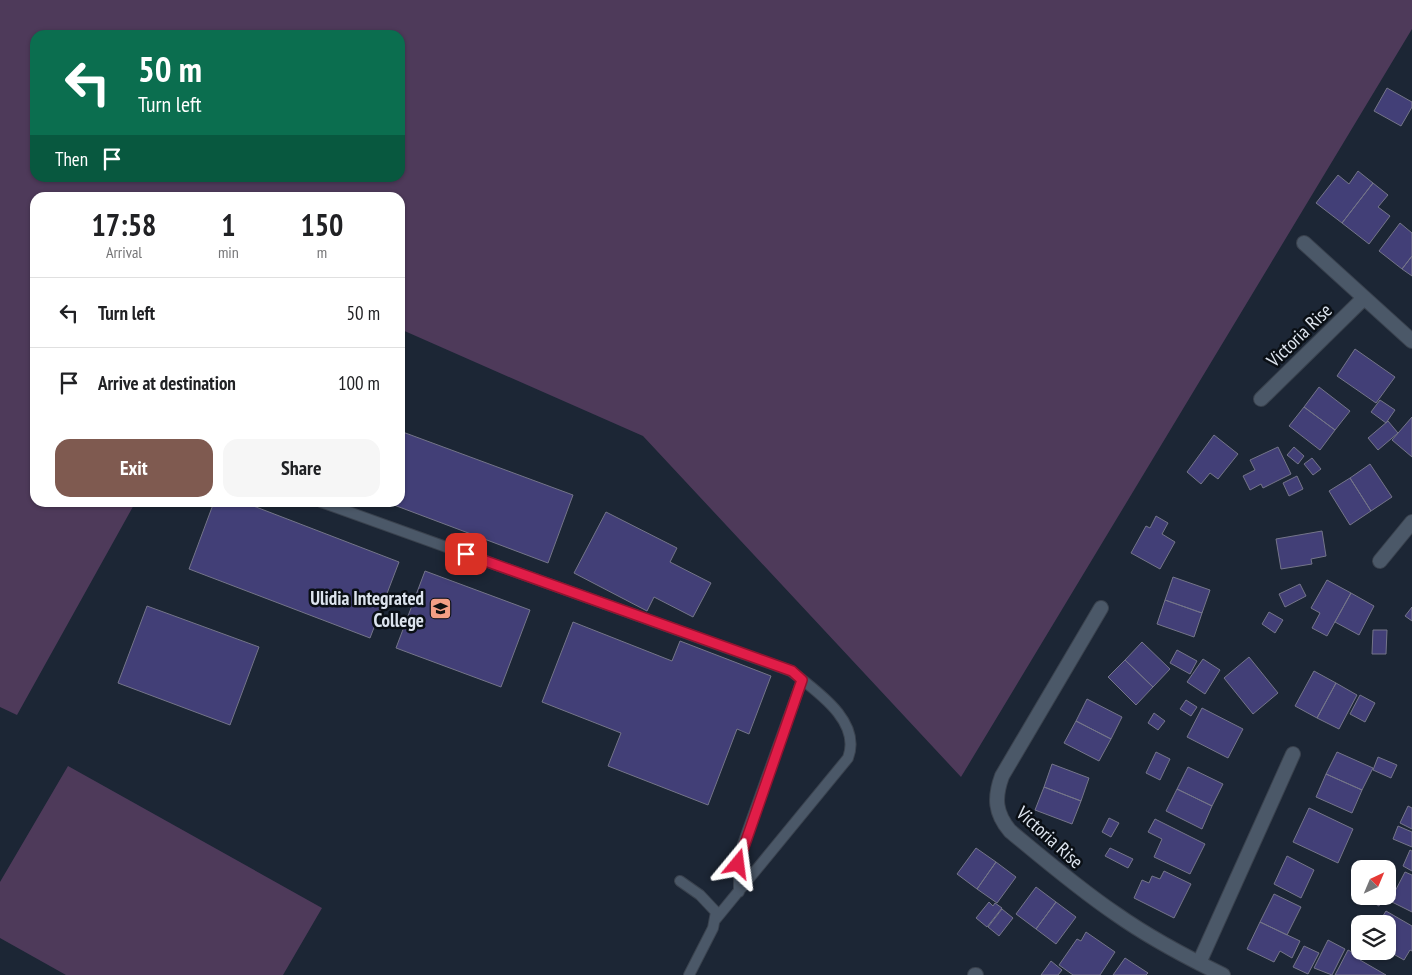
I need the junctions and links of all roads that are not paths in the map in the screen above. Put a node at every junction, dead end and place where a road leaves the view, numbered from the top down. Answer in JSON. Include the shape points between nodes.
{"nodes":[{"id":1,"x":1304,"y":243,"type":"dead end"},
{"id":2,"x":1364,"y":298,"type":"junction"},
{"id":3,"x":1412,"y":341,"type":"edge"},
{"id":4,"x":1260,"y":399,"type":"dead end"},
{"id":5,"x":334,"y":507,"type":"edge"},
{"id":6,"x":1412,"y":522,"type":"edge"},
{"id":7,"x":1380,"y":561,"type":"dead end"},
{"id":8,"x":1101,"y":608,"type":"dead end"},
{"id":9,"x":802,"y":680,"type":"junction"},
{"id":10,"x":1293,"y":754,"type":"dead end"},
{"id":11,"x":680,"y":881,"type":"dead end"},
{"id":12,"x":739,"y":892,"type":"junction"},
{"id":13,"x":715,"y":920,"type":"junction"},
{"id":14,"x":1199,"y":963,"type":"junction"},
{"id":15,"x":689,"y":975,"type":"edge"},
{"id":16,"x":1222,"y":975,"type":"edge"}],
"edges":[{"from":1,"to":2,"type":"street"},
{"from":2,"to":3,"type":"street"},
{"from":2,"to":4,"type":"street","name":"Victoria Rise"},
{"from":5,"to":9,"type":"lane","via":[[792,671]]},
{"from":6,"to":7,"type":"street"},
{"from":8,"to":14,"type":"street","name":"Victoria Rise","via":[[1002,776],[996,792],[997,808],[1010,831],[1072,883],[1162,944]]},
{"from":9,"to":12,"type":"lane","via":[[739,855]]},
{"from":9,"to":12,"type":"lane","via":[[830,704],[846,724],[851,738],[850,751],[844,764]]},
{"from":10,"to":14,"type":"street"},
{"from":11,"to":13,"type":"lane","via":[[711,905],[716,912]]},
{"from":12,"to":13,"type":"lane"},
{"from":13,"to":15,"type":"lane"},
{"from":14,"to":16,"type":"street","name":"Victoria Rise"}]}
